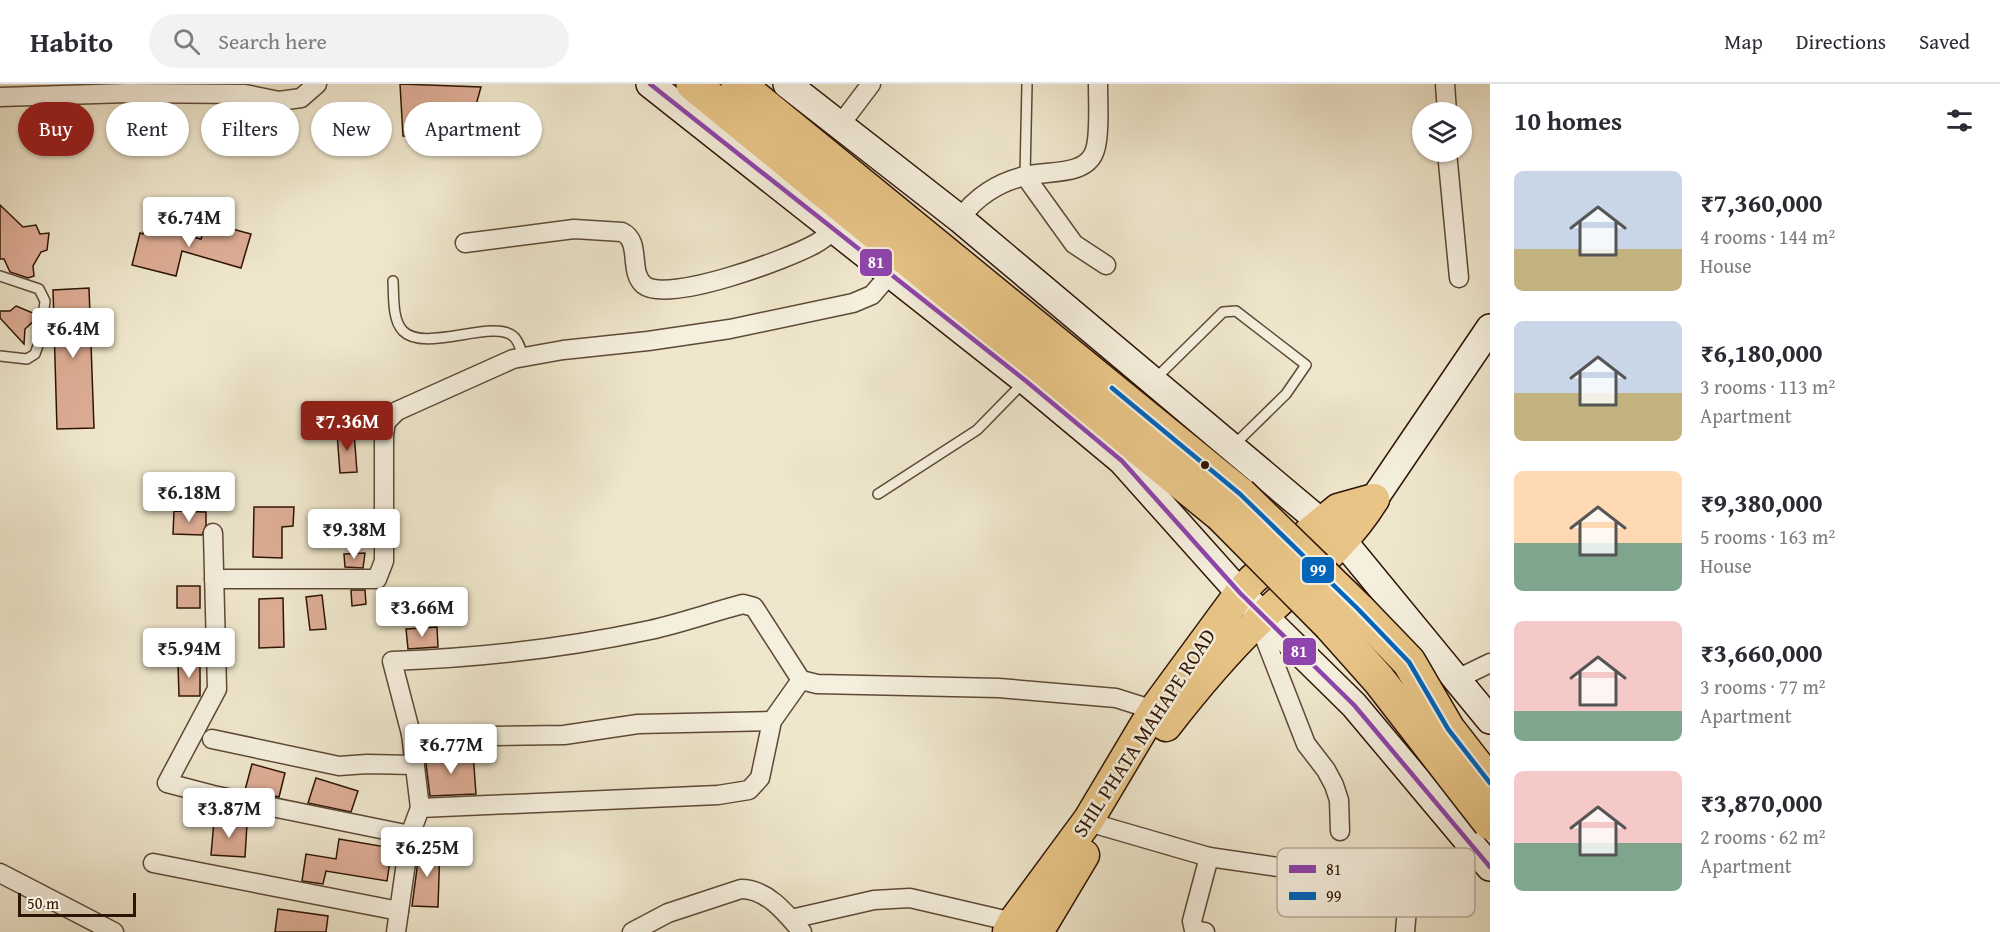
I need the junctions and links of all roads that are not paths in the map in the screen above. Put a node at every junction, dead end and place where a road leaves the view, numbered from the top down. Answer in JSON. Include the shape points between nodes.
{"nodes":[{"id":1,"x":317,"y":84,"type":"edge"},
{"id":2,"x":650,"y":84,"type":"edge"},
{"id":3,"x":693,"y":84,"type":"edge"},
{"id":4,"x":738,"y":84,"type":"edge"},
{"id":5,"x":787,"y":84,"type":"edge"},
{"id":6,"x":871,"y":84,"type":"edge"},
{"id":7,"x":1027,"y":84,"type":"edge"},
{"id":8,"x":1098,"y":84,"type":"edge"},
{"id":9,"x":1445,"y":84,"type":"edge"},
{"id":10,"x":0,"y":97,"type":"edge"},
{"id":11,"x":1446,"y":102,"type":"edge"},
{"id":12,"x":840,"y":125,"type":"junction"},
{"id":13,"x":1448,"y":162,"type":"edge"},
{"id":14,"x":1025,"y":176,"type":"junction"},
{"id":15,"x":960,"y":219,"type":"junction"},
{"id":16,"x":834,"y":231,"type":"junction"},
{"id":17,"x":465,"y":243,"type":"dead end"},
{"id":18,"x":1106,"y":265,"type":"dead end"},
{"id":19,"x":890,"y":274,"type":"junction"},
{"id":20,"x":0,"y":276,"type":"edge"},
{"id":21,"x":1460,"y":278,"type":"dead end"},
{"id":22,"x":393,"y":281,"type":"dead end"},
{"id":23,"x":1490,"y":328,"type":"edge"},
{"id":24,"x":0,"y":356,"type":"edge"},
{"id":25,"x":523,"y":357,"type":"junction"},
{"id":26,"x":1026,"y":381,"type":"junction"},
{"id":27,"x":1153,"y":381,"type":"junction"},
{"id":28,"x":315,"y":413,"type":"dead end"},
{"id":29,"x":386,"y":422,"type":"junction"},
{"id":30,"x":1231,"y":447,"type":"junction"},
{"id":31,"x":878,"y":494,"type":"dead end"},
{"id":32,"x":1374,"y":499,"type":"joint"},
{"id":33,"x":1230,"y":505,"type":"junction"},
{"id":34,"x":1331,"y":532,"type":"junction"},
{"id":35,"x":213,"y":533,"type":"dead end"},
{"id":36,"x":214,"y":579,"type":"junction"},
{"id":37,"x":1239,"y":593,"type":"junction"},
{"id":38,"x":1261,"y":619,"type":"junction"},
{"id":39,"x":1490,"y":663,"type":"edge"},
{"id":40,"x":1457,"y":679,"type":"junction"},
{"id":41,"x":801,"y":680,"type":"junction"},
{"id":42,"x":1154,"y":710,"type":"junction"},
{"id":43,"x":1489,"y":717,"type":"edge"},
{"id":44,"x":772,"y":721,"type":"junction"},
{"id":45,"x":411,"y":735,"type":"junction"},
{"id":46,"x":212,"y":739,"type":"dead end"},
{"id":47,"x":415,"y":765,"type":"junction"},
{"id":48,"x":1490,"y":783,"type":"edge"},
{"id":49,"x":420,"y":808,"type":"junction"},
{"id":50,"x":1096,"y":822,"type":"junction"},
{"id":51,"x":1490,"y":823,"type":"edge"},
{"id":52,"x":1340,"y":831,"type":"dead end"},
{"id":53,"x":410,"y":835,"type":"junction"},
{"id":54,"x":1474,"y":848,"type":"edge"},
{"id":55,"x":1475,"y":849,"type":"edge"},
{"id":56,"x":1209,"y":857,"type":"junction"},
{"id":57,"x":1485,"y":861,"type":"edge"},
{"id":58,"x":153,"y":863,"type":"dead end"},
{"id":59,"x":1277,"y":867,"type":"edge"},
{"id":60,"x":0,"y":873,"type":"edge"},
{"id":61,"x":399,"y":911,"type":"junction"},
{"id":62,"x":1406,"y":917,"type":"edge"},
{"id":63,"x":796,"y":926,"type":"edge"},
{"id":64,"x":1020,"y":929,"type":"edge"},
{"id":65,"x":114,"y":932,"type":"edge"},
{"id":66,"x":396,"y":932,"type":"edge"},
{"id":67,"x":632,"y":932,"type":"edge"},
{"id":68,"x":1205,"y":932,"type":"edge"},
{"id":69,"x":1405,"y":932,"type":"edge"}],
"edges":[{"from":1,"to":10,"type":"street","via":[[301,98],[279,101],[244,94]]},
{"from":2,"to":16,"type":"street"},
{"from":3,"to":33,"type":"highway"},
{"from":4,"to":33,"type":"highway"},
{"from":5,"to":12,"type":"street"},
{"from":6,"to":12,"type":"street"},
{"from":7,"to":14,"type":"lane"},
{"from":8,"to":14,"type":"street","via":[[1095,150],[1088,162],[1072,170]]},
{"from":9,"to":11,"type":"street"},
{"from":12,"to":15,"type":"street"},
{"from":13,"to":21,"type":"street"},
{"from":14,"to":15,"type":"street","via":[[987,191]]},
{"from":14,"to":18,"type":"street","via":[[1074,244]]},
{"from":15,"to":27,"type":"street"},
{"from":16,"to":17,"type":"street","via":[[816,244],[752,271],[681,288],[652,290],[641,283],[631,240],[622,231],[574,229]]},
{"from":16,"to":19,"type":"street"},
{"from":19,"to":25,"type":"street","via":[[872,295],[853,303],[730,329]]},
{"from":19,"to":26,"type":"street"},
{"from":20,"to":24,"type":"lane","via":[[39,289],[45,301],[35,354],[27,359]]},
{"from":22,"to":25,"type":"lane","via":[[396,319],[403,332],[433,338],[504,332],[516,340]]},
{"from":23,"to":32,"type":"street"},
{"from":25,"to":29,"type":"street","via":[[397,411]]},
{"from":26,"to":31,"type":"lane","via":[[977,430]]},
{"from":26,"to":37,"type":"street","via":[[1122,460]]},
{"from":27,"to":30,"type":"street"},
{"from":27,"to":30,"type":"lane","via":[[1223,312],[1236,311],[1306,365],[1286,394]]},
{"from":28,"to":29,"type":"street","via":[[368,413]]},
{"from":29,"to":36,"type":"street","via":[[384,561],[377,579]]},
{"from":30,"to":34,"type":"street"},
{"from":32,"to":34,"type":"main road","name":"SHIL PHATA MAHAPE ROAD","via":[[1338,509]]},
{"from":33,"to":48,"type":"highway","bridge":true,"via":[[1358,609],[1408,662],[1448,729]]},
{"from":33,"to":51,"type":"highway","bridge":true,"via":[[1379,680]]},
{"from":34,"to":37,"type":"main road","name":"SHIL PHATA MAHAPE ROAD","via":[[1253,579]]},
{"from":34,"to":38,"type":"main road","name":"SHIL PHATA MAHAPE ROAD"},
{"from":34,"to":40,"type":"street"},
{"from":35,"to":36,"type":"street"},
{"from":36,"to":53,"type":"street","via":[[217,688],[167,783]]},
{"from":37,"to":38,"type":"street"},
{"from":37,"to":42,"type":"main road","name":"SHIL PHATA MAHAPE ROAD"},
{"from":38,"to":50,"type":"main road","name":"SHIL PHATA MAHAPE ROAD","via":[[1180,707]]},
{"from":38,"to":52,"type":"street","via":[[1306,744],[1334,785],[1339,800]]},
{"from":38,"to":54,"type":"street","via":[[1354,705]]},
{"from":39,"to":40,"type":"street"},
{"from":40,"to":43,"type":"street"},
{"from":41,"to":42,"type":"street","via":[[817,684],[999,688],[1116,698]]},
{"from":41,"to":44,"type":"street"},
{"from":41,"to":45,"type":"street","via":[[753,607],[743,604],[651,629],[571,644],[486,656],[392,661]]},
{"from":42,"to":50,"type":"main road","name":"SHIL PHATA MAHAPE ROAD"},
{"from":44,"to":45,"type":"street","via":[[638,724],[564,735]]},
{"from":44,"to":49,"type":"street","via":[[760,778],[749,790],[718,795]]},
{"from":45,"to":47,"type":"street"},
{"from":46,"to":47,"type":"street","via":[[339,766]]},
{"from":47,"to":49,"type":"street"},
{"from":49,"to":53,"type":"street"},
{"from":50,"to":56,"type":"street"},
{"from":50,"to":64,"type":"main road","name":"SHIL PHATA MAHAPE ROAD"},
{"from":53,"to":61,"type":"street"},
{"from":55,"to":57,"type":"street"},
{"from":56,"to":59,"type":"street"},
{"from":56,"to":68,"type":"street","via":[[1192,921],[1194,930]]},
{"from":58,"to":61,"type":"street"},
{"from":60,"to":65,"type":"street"},
{"from":61,"to":66,"type":"street"},
{"from":62,"to":69,"type":"street"},
{"from":63,"to":64,"type":"street","via":[[874,900],[910,898]]},
{"from":63,"to":67,"type":"street","via":[[768,897],[753,890],[741,890],[668,913]]}]}
